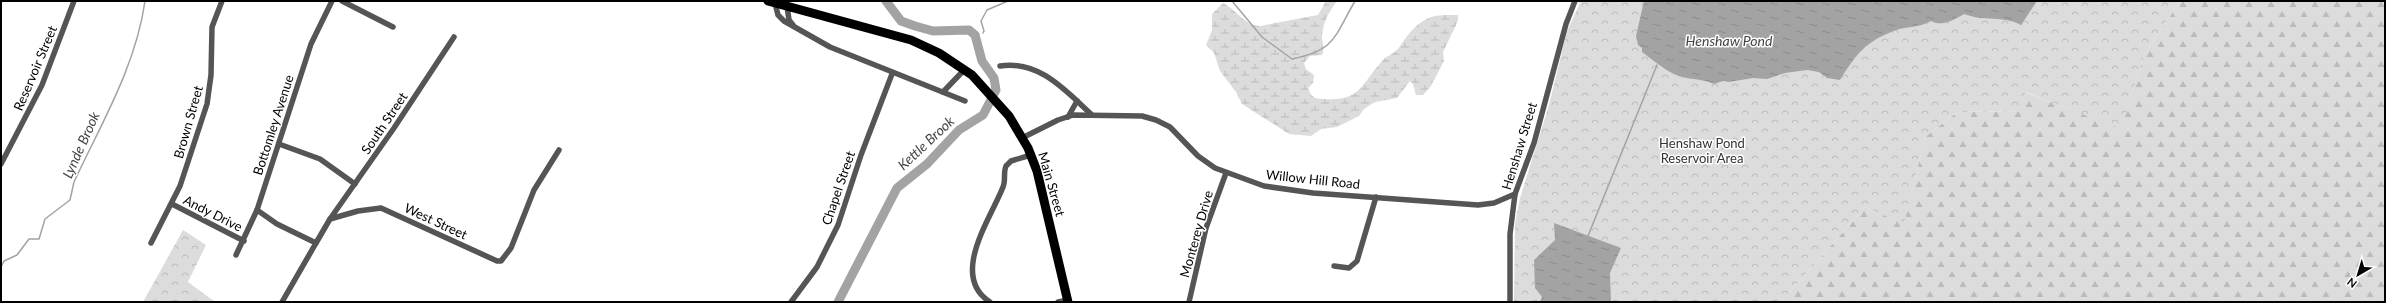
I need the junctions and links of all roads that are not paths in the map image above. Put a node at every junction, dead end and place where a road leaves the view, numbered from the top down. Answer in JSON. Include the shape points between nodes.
{"nodes":[{"id":1,"x":74,"y":1,"type":"edge"},
{"id":2,"x":222,"y":1,"type":"edge"},
{"id":3,"x":332,"y":1,"type":"edge"},
{"id":4,"x":342,"y":1,"type":"edge"},
{"id":5,"x":1575,"y":1,"type":"edge"},
{"id":6,"x":771,"y":2,"type":"edge"},
{"id":7,"x":787,"y":6,"type":"junction"},
{"id":8,"x":793,"y":26,"type":"junction"},
{"id":9,"x":394,"y":27,"type":"dead end"},
{"id":10,"x":454,"y":37,"type":"dead end"},
{"id":11,"x":1000,"y":66,"type":"dead end"},
{"id":12,"x":965,"y":69,"type":"junction"},
{"id":13,"x":892,"y":74,"type":"junction"},
{"id":14,"x":943,"y":92,"type":"junction"},
{"id":15,"x":965,"y":101,"type":"dead end"},
{"id":16,"x":1077,"y":101,"type":"junction"},
{"id":17,"x":1091,"y":114,"type":"junction"},
{"id":18,"x":1068,"y":117,"type":"junction"},
{"id":19,"x":1022,"y":138,"type":"junction"},
{"id":20,"x":279,"y":144,"type":"junction"},
{"id":21,"x":559,"y":150,"type":"dead end"},
{"id":22,"x":1031,"y":155,"type":"junction"},
{"id":23,"x":1,"y":164,"type":"edge"},
{"id":24,"x":1226,"y":173,"type":"junction"},
{"id":25,"x":355,"y":184,"type":"junction"},
{"id":26,"x":1515,"y":194,"type":"junction"},
{"id":27,"x":1376,"y":196,"type":"junction"},
{"id":28,"x":172,"y":204,"type":"junction"},
{"id":29,"x":257,"y":210,"type":"junction"},
{"id":30,"x":330,"y":219,"type":"junction"},
{"id":31,"x":244,"y":241,"type":"junction"},
{"id":32,"x":152,"y":243,"type":"dead end"},
{"id":33,"x":316,"y":243,"type":"junction"},
{"id":34,"x":236,"y":255,"type":"dead end"},
{"id":35,"x":1334,"y":266,"type":"dead end"},
{"id":36,"x":1068,"y":301,"type":"edge"},
{"id":37,"x":282,"y":302,"type":"edge"},
{"id":38,"x":791,"y":302,"type":"edge"},
{"id":39,"x":990,"y":302,"type":"edge"},
{"id":40,"x":1058,"y":302,"type":"edge"},
{"id":41,"x":1189,"y":302,"type":"edge"},
{"id":42,"x":1510,"y":302,"type":"edge"}],
"edges":[{"from":1,"to":23,"type":"street","name":"Reservoir Street","via":[[42,85]]},
{"from":2,"to":28,"type":"street","name":"Brown Street","via":[[211,30],[212,75],[208,97]]},
{"from":3,"to":20,"type":"street","name":"Bottomley Avenue","via":[[311,44]]},
{"from":4,"to":9,"type":"street"},
{"from":5,"to":26,"type":"street","name":"Henshaw Street","via":[[1566,24],[1534,143]]},
{"from":6,"to":7,"type":"highway","name":"Main Street"},
{"from":6,"to":8,"type":"street","name":"Main Street","via":[[778,15]]},
{"from":7,"to":8,"type":"street","via":[[789,20]]},
{"from":7,"to":12,"type":"highway","name":"Main Street","via":[[911,40]]},
{"from":8,"to":13,"type":"street","name":"Main Street","via":[[830,48]]},
{"from":10,"to":25,"type":"street","name":"South Street"},
{"from":11,"to":16,"type":"street","via":[[1016,64],[1036,70],[1054,81]]},
{"from":12,"to":14,"type":"street"},
{"from":12,"to":19,"type":"highway","name":"Main Street","via":[[992,96]]},
{"from":13,"to":14,"type":"street","name":"Main Street"},
{"from":13,"to":38,"type":"street","name":"Chapel Street","via":[[838,225],[816,267]]},
{"from":14,"to":15,"type":"street","name":"Main Street"},
{"from":16,"to":17,"type":"street"},
{"from":16,"to":18,"type":"street"},
{"from":17,"to":18,"type":"street","name":"Willow Hill Road"},
{"from":17,"to":24,"type":"street","name":"Willow Hill Road","via":[[1142,116],[1156,120],[1173,130],[1203,160]]},
{"from":18,"to":19,"type":"street","name":"Willow Hill Road"},
{"from":19,"to":22,"type":"highway","name":"Main Street"},
{"from":20,"to":25,"type":"street","via":[[320,160]]},
{"from":20,"to":29,"type":"street","name":"Bottomley Avenue"},
{"from":21,"to":30,"type":"street","name":"West Street","via":[[534,190],[511,248],[501,261],[381,208],[358,210]]},
{"from":22,"to":36,"type":"highway","name":"Main Street"},
{"from":22,"to":39,"type":"street","via":[[1011,161],[1006,166],[1004,185],[973,254],[974,280],[980,293]]},
{"from":24,"to":27,"type":"street","name":"Willow Hill Road","via":[[1280,189]]},
{"from":24,"to":41,"type":"street","name":"Monterey Drive","via":[[1206,228]]},
{"from":25,"to":30,"type":"street","name":"South Street"},
{"from":26,"to":27,"type":"street","name":"Willow Hill Road","via":[[1494,203],[1478,205]]},
{"from":26,"to":42,"type":"street","name":"Henshaw Street","via":[[1510,234]]},
{"from":27,"to":35,"type":"street","via":[[1357,261],[1349,268]]},
{"from":28,"to":31,"type":"street","name":"Andy Drive"},
{"from":28,"to":32,"type":"street","name":"Brown Street"},
{"from":29,"to":31,"type":"street","name":"Bottomley Avenue"},
{"from":29,"to":33,"type":"street","via":[[277,224]]},
{"from":30,"to":33,"type":"street"},
{"from":31,"to":34,"type":"street","name":"Bottomley Avenue"},
{"from":33,"to":37,"type":"street"},
{"from":36,"to":40,"type":"street"}]}
